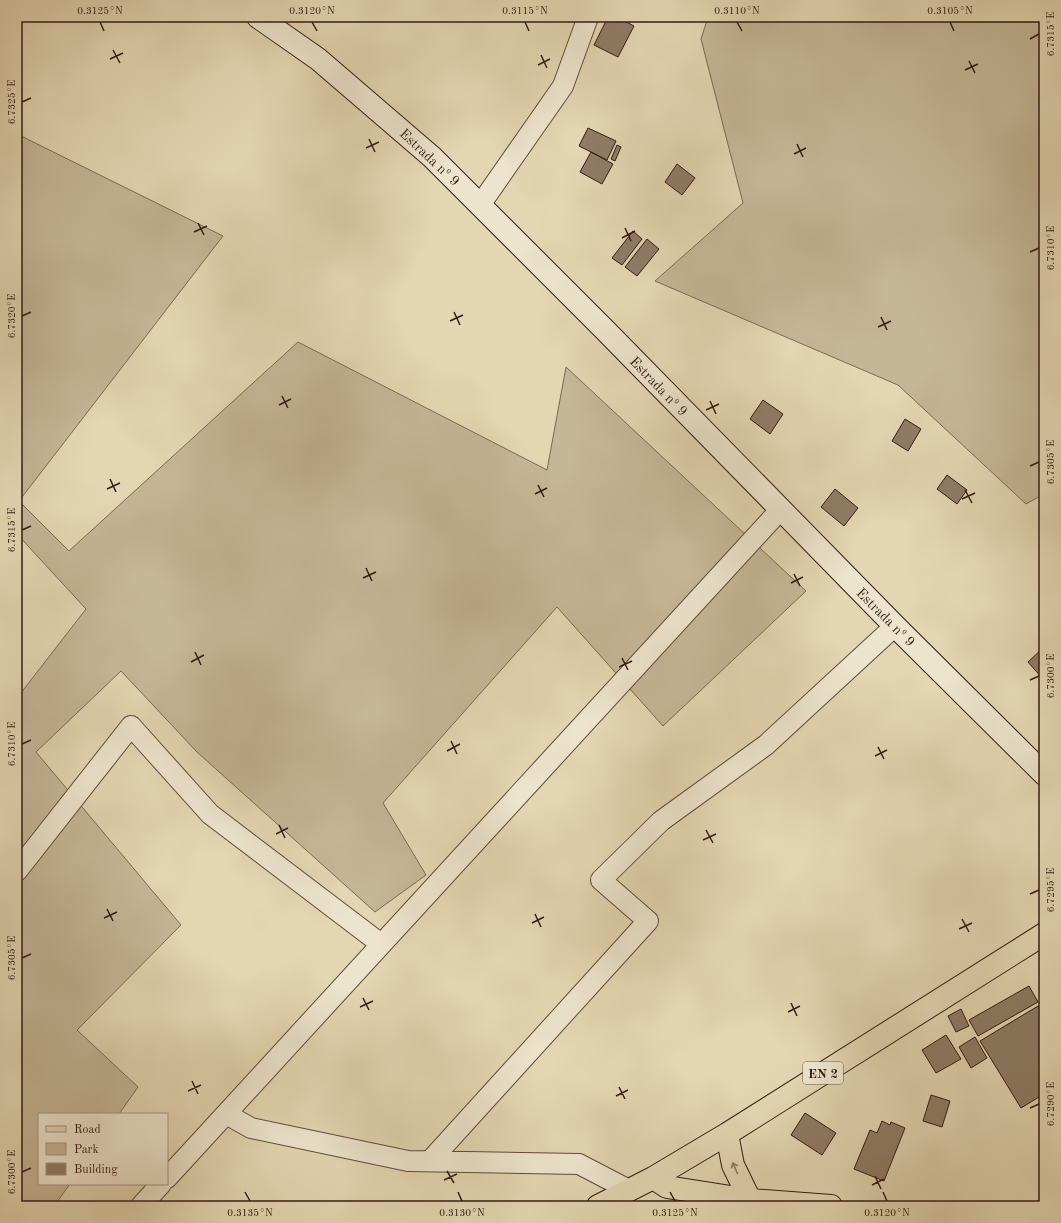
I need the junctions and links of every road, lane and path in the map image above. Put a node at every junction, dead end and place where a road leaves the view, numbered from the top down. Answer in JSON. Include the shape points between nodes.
{"nodes":[{"id":1,"x":258,"y":17,"type":"edge"},
{"id":2,"x":588,"y":17,"type":"edge"},
{"id":3,"x":480,"y":205,"type":"junction"},
{"id":4,"x":780,"y":510,"type":"junction"},
{"id":5,"x":895,"y":626,"type":"junction"},
{"id":6,"x":1044,"y":774,"type":"edge"},
{"id":7,"x":17,"y":871,"type":"edge"},
{"id":8,"x":1044,"y":934,"type":"edge"},
{"id":9,"x":381,"y":944,"type":"junction"},
{"id":10,"x":226,"y":1114,"type":"junction"},
{"id":11,"x":727,"y":1134,"type":"junction"},
{"id":12,"x":430,"y":1161,"type":"junction"},
{"id":13,"x":168,"y":1177,"type":"edge"},
{"id":14,"x":653,"y":1178,"type":"junction"},
{"id":15,"x":160,"y":1185,"type":"edge"},
{"id":16,"x":629,"y":1190,"type":"junction"},
{"id":17,"x":750,"y":1200,"type":"junction"},
{"id":18,"x":141,"y":1206,"type":"edge"},
{"id":19,"x":598,"y":1206,"type":"edge"},
{"id":20,"x":831,"y":1206,"type":"edge"}],
"edges":[{"from":1,"to":3,"type":"main road","name":"Estrada nº 9","via":[[318,59],[432,157]]},
{"from":2,"to":3,"type":"street","via":[[563,86]]},
{"from":3,"to":4,"type":"main road","name":"Estrada nº 9"},
{"from":4,"to":5,"type":"main road","name":"Estrada nº 9"},
{"from":4,"to":9,"type":"street"},
{"from":5,"to":6,"type":"main road","name":"Estrada nº 9"},
{"from":5,"to":12,"type":"street","via":[[766,745],[661,821],[601,880],[648,920]]},
{"from":7,"to":9,"type":"street","via":[[131,726],[210,814]]},
{"from":8,"to":11,"type":"main road","number":"EN 2"},
{"from":9,"to":10,"type":"street"},
{"from":10,"to":12,"type":"street","via":[[251,1128],[408,1160]]},
{"from":10,"to":13,"type":"street"},
{"from":11,"to":14,"type":"main road","number":"EN 2"},
{"from":17,"to":11,"type":"main road","one_way":true,"via":[[733,1165]]},
{"from":12,"to":16,"type":"street","via":[[579,1164]]},
{"from":14,"to":16,"type":"main road","number":"EN 2"},
{"from":14,"to":17,"type":"main road","via":[[667,1187]]},
{"from":15,"to":18,"type":"street"},
{"from":16,"to":19,"type":"main road","number":"EN 2"},
{"from":17,"to":20,"type":"main road"}]}
